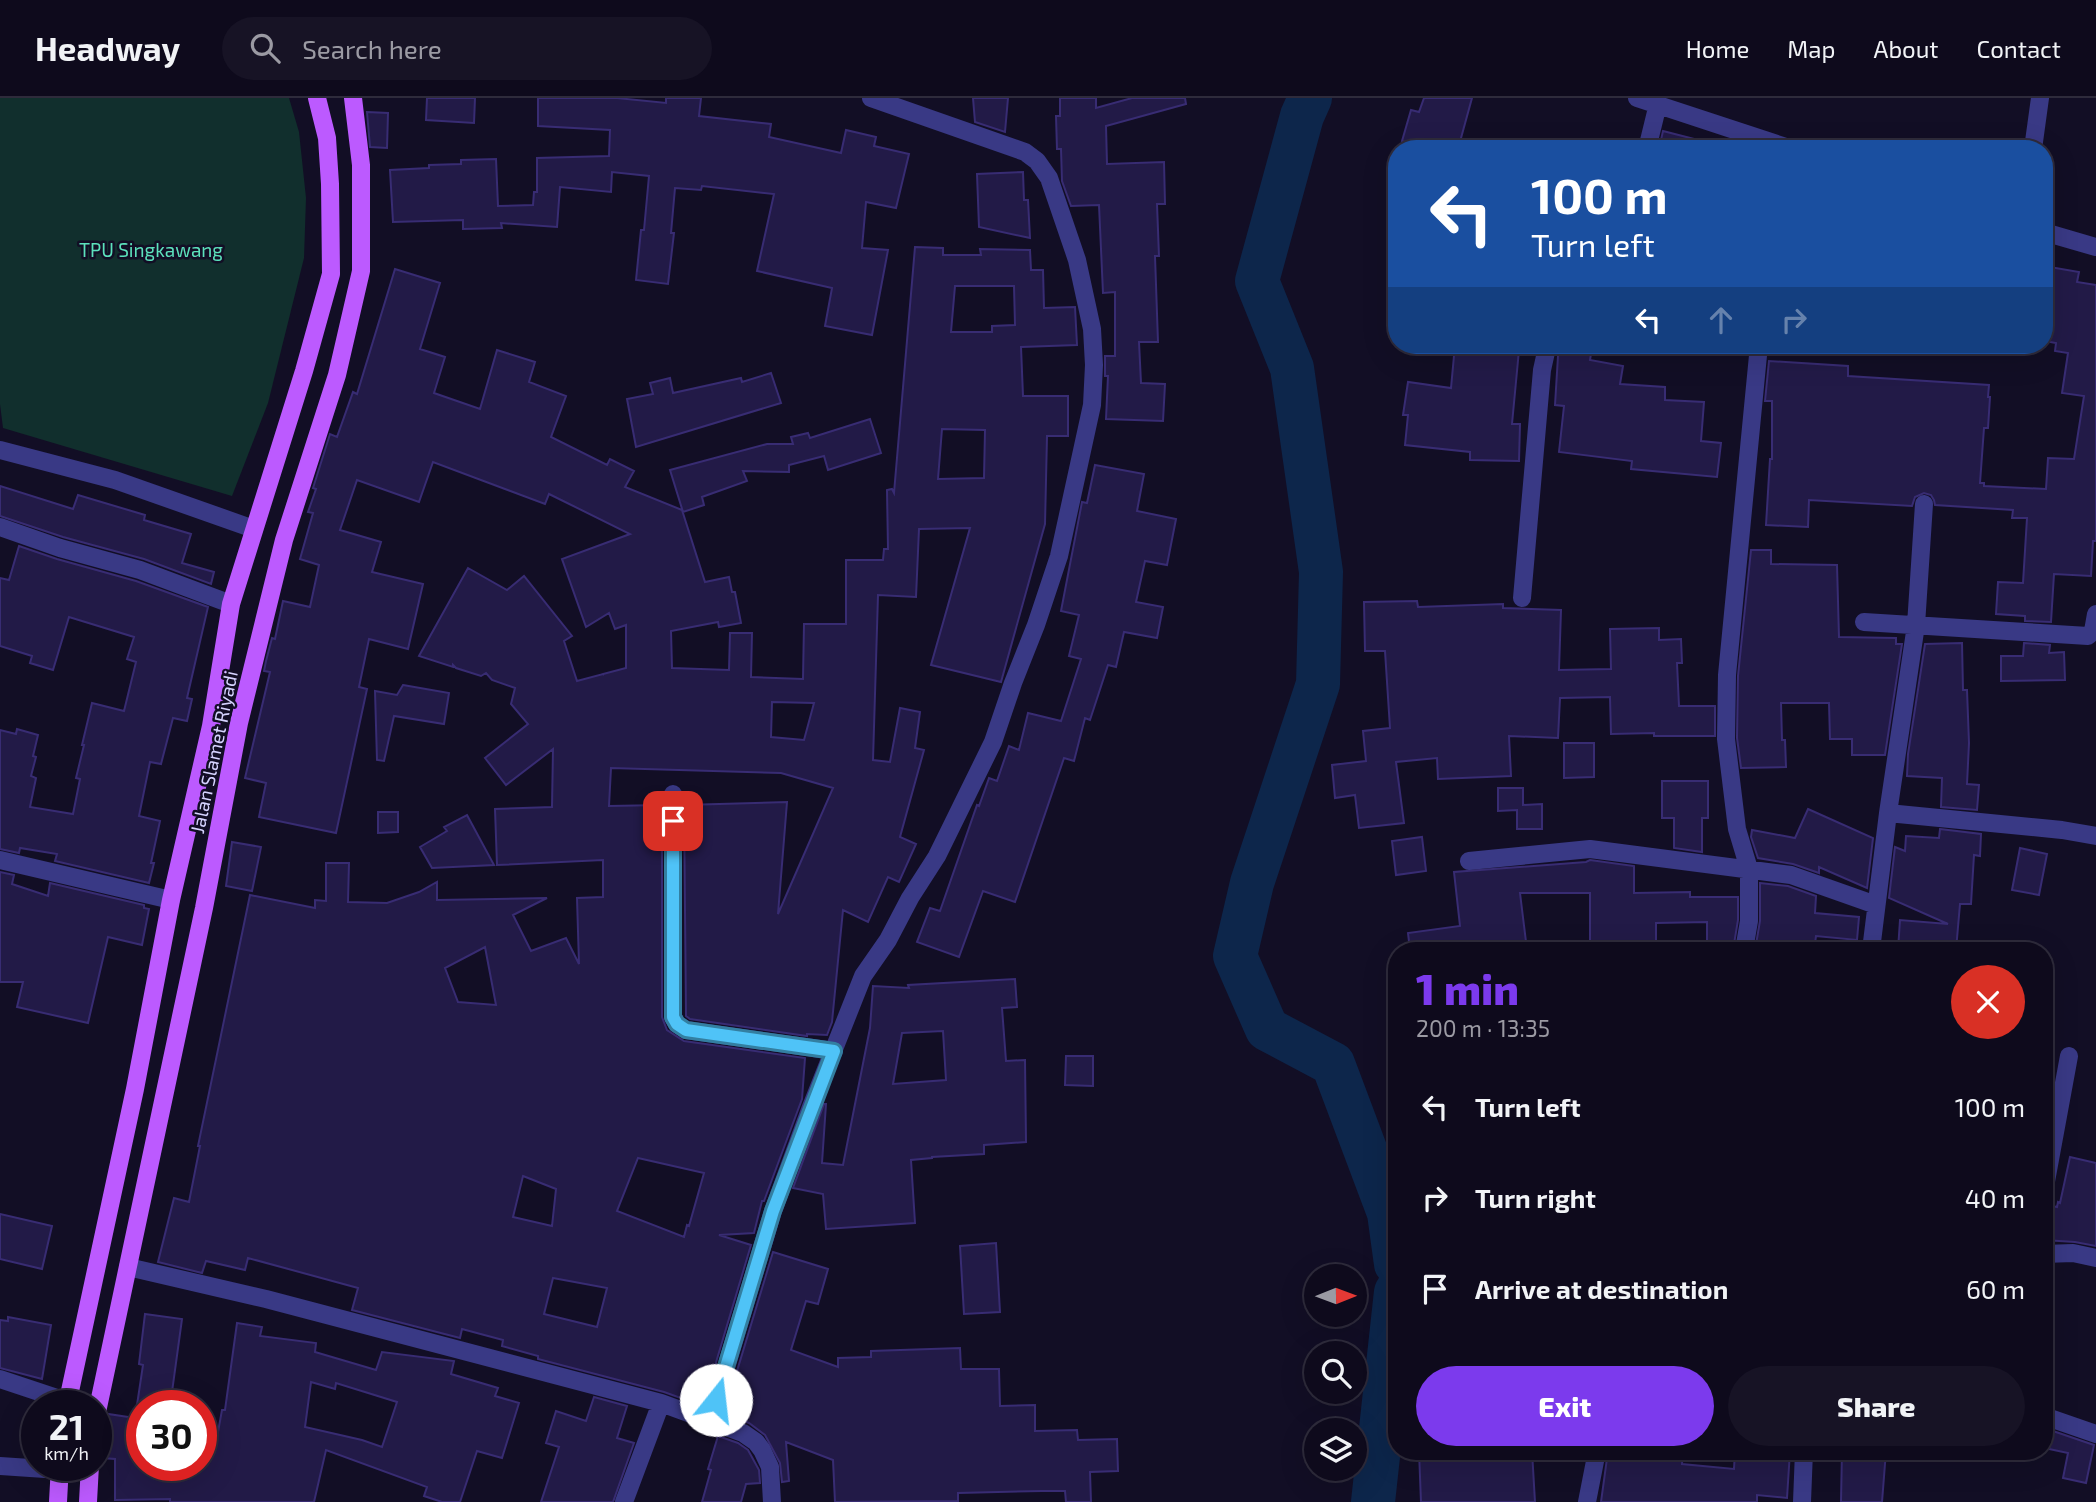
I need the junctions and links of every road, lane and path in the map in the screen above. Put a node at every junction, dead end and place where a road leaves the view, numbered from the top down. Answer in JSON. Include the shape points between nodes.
{"nodes":[{"id":1,"x":317,"y":98,"type":"edge"},
{"id":2,"x":353,"y":98,"type":"edge"},
{"id":3,"x":871,"y":98,"type":"edge"},
{"id":4,"x":1637,"y":98,"type":"edge"},
{"id":5,"x":2040,"y":98,"type":"edge"},
{"id":6,"x":1658,"y":104,"type":"junction"},
{"id":7,"x":1649,"y":140,"type":"edge"},
{"id":8,"x":1762,"y":140,"type":"edge"},
{"id":9,"x":2034,"y":140,"type":"edge"},
{"id":10,"x":2053,"y":235,"type":"edge"},
{"id":11,"x":2096,"y":247,"type":"edge"},
{"id":12,"x":1546,"y":354,"type":"edge"},
{"id":13,"x":1758,"y":354,"type":"edge"},
{"id":14,"x":0,"y":450,"type":"edge"},
{"id":15,"x":1924,"y":504,"type":"dead end"},
{"id":16,"x":0,"y":527,"type":"edge"},
{"id":17,"x":254,"y":529,"type":"junction"},
{"id":18,"x":1522,"y":598,"type":"dead end"},
{"id":19,"x":230,"y":604,"type":"junction"},
{"id":20,"x":2096,"y":618,"type":"edge"},
{"id":21,"x":1864,"y":622,"type":"dead end"},
{"id":22,"x":1916,"y":625,"type":"junction"},
{"id":23,"x":673,"y":794,"type":"dead end"},
{"id":24,"x":1888,"y":813,"type":"junction"},
{"id":25,"x":2096,"y":836,"type":"edge"},
{"id":26,"x":0,"y":860,"type":"edge"},
{"id":27,"x":1469,"y":860,"type":"dead end"},
{"id":28,"x":1749,"y":869,"type":"junction"},
{"id":29,"x":172,"y":900,"type":"junction"},
{"id":30,"x":1876,"y":905,"type":"junction"},
{"id":31,"x":1745,"y":942,"type":"edge"},
{"id":32,"x":1872,"y":942,"type":"edge"},
{"id":33,"x":834,"y":1051,"type":"junction"},
{"id":34,"x":2069,"y":1056,"type":"dead end"},
{"id":35,"x":2053,"y":1143,"type":"edge"},
{"id":36,"x":2053,"y":1254,"type":"edge"},
{"id":37,"x":2096,"y":1258,"type":"edge"},
{"id":38,"x":128,"y":1267,"type":"junction"},
{"id":39,"x":0,"y":1379,"type":"edge"},
{"id":40,"x":31,"y":1390,"type":"edge"},
{"id":41,"x":74,"y":1390,"type":"edge"},
{"id":42,"x":101,"y":1390,"type":"edge"},
{"id":43,"x":661,"y":1403,"type":"junction"},
{"id":44,"x":2053,"y":1419,"type":"edge"},
{"id":45,"x":710,"y":1422,"type":"junction"},
{"id":46,"x":2096,"y":1434,"type":"edge"},
{"id":47,"x":1595,"y":1460,"type":"edge"},
{"id":48,"x":1804,"y":1460,"type":"edge"},
{"id":49,"x":0,"y":1466,"type":"edge"},
{"id":50,"x":21,"y":1466,"type":"edge"},
{"id":51,"x":59,"y":1481,"type":"edge"},
{"id":52,"x":89,"y":1481,"type":"edge"},
{"id":53,"x":58,"y":1502,"type":"edge"},
{"id":54,"x":88,"y":1502,"type":"edge"},
{"id":55,"x":624,"y":1502,"type":"edge"},
{"id":56,"x":772,"y":1502,"type":"edge"},
{"id":57,"x":1587,"y":1502,"type":"edge"},
{"id":58,"x":1802,"y":1502,"type":"edge"}],
"edges":[{"from":1,"to":17,"type":"main road","name":"Jalan Slamet Riyadi","via":[[327,138],[331,274]]},
{"from":2,"to":38,"type":"main road","name":"Jalan Slamet Riyadi","via":[[361,165],[361,271],[337,374],[284,540],[239,723]]},
{"from":3,"to":33,"type":"street","via":[[1025,152],[1037,162],[1049,178],[1077,260],[1092,330],[1094,365],[1092,405],[1059,556],[993,742],[937,856],[863,976]]},
{"from":4,"to":6,"type":"street"},
{"from":5,"to":9,"type":"street"},
{"from":6,"to":7,"type":"street"},
{"from":6,"to":8,"type":"street"},
{"from":10,"to":11,"type":"street"},
{"from":12,"to":18,"type":"street"},
{"from":13,"to":28,"type":"street","via":[[1727,675],[1726,739],[1737,829]]},
{"from":14,"to":17,"type":"street","via":[[115,480]]},
{"from":15,"to":22,"type":"street"},
{"from":16,"to":19,"type":"street","via":[[140,570]]},
{"from":17,"to":19,"type":"main road","name":"Jalan Slamet Riyadi"},
{"from":19,"to":29,"type":"main road","name":"Jalan Slamet Riyadi","via":[[211,726]]},
{"from":20,"to":22,"type":"street","via":[[2088,636]]},
{"from":21,"to":22,"type":"street"},
{"from":22,"to":24,"type":"street"},
{"from":23,"to":33,"type":"street","via":[[673,1017],[677,1024],[686,1030]]},
{"from":24,"to":25,"type":"street"},
{"from":24,"to":30,"type":"street"},
{"from":26,"to":29,"type":"street"},
{"from":27,"to":28,"type":"street","via":[[1591,849]]},
{"from":28,"to":30,"type":"street","via":[[1791,876]]},
{"from":28,"to":31,"type":"street"},
{"from":29,"to":41,"type":"main road","name":"Jalan Slamet Riyadi"},
{"from":30,"to":32,"type":"street"},
{"from":33,"to":45,"type":"street","via":[[773,1211]]},
{"from":34,"to":35,"type":"street"},
{"from":36,"to":37,"type":"street"},
{"from":38,"to":42,"type":"main road","name":"Jalan Slamet Riyadi"},
{"from":38,"to":43,"type":"street"},
{"from":39,"to":40,"type":"street"},
{"from":43,"to":45,"type":"street"},
{"from":43,"to":55,"type":"street"},
{"from":44,"to":46,"type":"street"},
{"from":45,"to":56,"type":"street","via":[[756,1442],[770,1467]]},
{"from":47,"to":57,"type":"street"},
{"from":48,"to":58,"type":"street"},
{"from":49,"to":50,"type":"street"},
{"from":51,"to":53,"type":"main road"},
{"from":52,"to":54,"type":"main road"}]}
